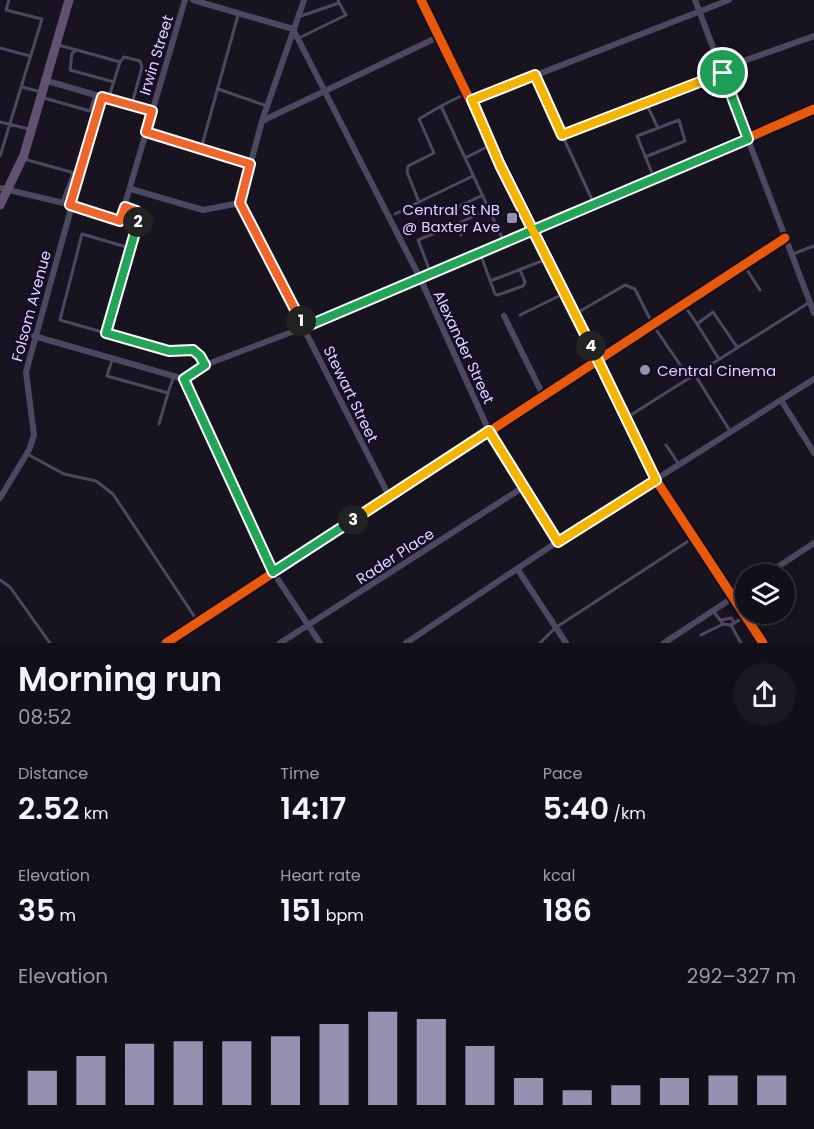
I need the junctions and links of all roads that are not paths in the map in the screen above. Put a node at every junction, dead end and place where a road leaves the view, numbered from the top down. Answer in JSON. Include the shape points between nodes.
{"nodes":[{"id":1,"x":9,"y":0,"type":"edge"},
{"id":2,"x":69,"y":0,"type":"edge"},
{"id":3,"x":185,"y":0,"type":"edge"},
{"id":4,"x":194,"y":0,"type":"edge"},
{"id":5,"x":304,"y":0,"type":"edge"},
{"id":6,"x":421,"y":0,"type":"edge"},
{"id":7,"x":695,"y":0,"type":"edge"},
{"id":8,"x":729,"y":0,"type":"edge"},
{"id":9,"x":338,"y":1,"type":"edge"},
{"id":10,"x":699,"y":11,"type":"junction"},
{"id":11,"x":238,"y":13,"type":"junction"},
{"id":12,"x":298,"y":17,"type":"junction"},
{"id":13,"x":293,"y":29,"type":"junction"},
{"id":14,"x":814,"y":36,"type":"edge"},
{"id":15,"x":299,"y":38,"type":"junction"},
{"id":16,"x":438,"y":38,"type":"junction"},
{"id":17,"x":56,"y":45,"type":"junction"},
{"id":18,"x":0,"y":48,"type":"edge"},
{"id":19,"x":77,"y":50,"type":"junction"},
{"id":20,"x":30,"y":56,"type":"junction"},
{"id":21,"x":120,"y":62,"type":"junction"},
{"id":22,"x":722,"y":71,"type":"junction"},
{"id":23,"x":535,"y":75,"type":"junction"},
{"id":24,"x":44,"y":81,"type":"junction"},
{"id":25,"x":114,"y":82,"type":"junction"},
{"id":26,"x":22,"y":87,"type":"junction"},
{"id":27,"x":218,"y":89,"type":"junction"},
{"id":28,"x":324,"y":93,"type":"junction"},
{"id":29,"x":41,"y":95,"type":"junction"},
{"id":30,"x":470,"y":96,"type":"junction"},
{"id":31,"x":102,"y":97,"type":"junction"},
{"id":32,"x":646,"y":103,"type":"junction"},
{"id":33,"x":132,"y":106,"type":"junction"},
{"id":34,"x":267,"y":106,"type":"junction"},
{"id":35,"x":441,"y":106,"type":"junction"},
{"id":36,"x":814,"y":109,"type":"edge"},
{"id":37,"x":152,"y":111,"type":"junction"},
{"id":38,"x":262,"y":122,"type":"junction"},
{"id":39,"x":0,"y":123,"type":"edge"},
{"id":40,"x":12,"y":125,"type":"junction"},
{"id":41,"x":658,"y":128,"type":"junction"},
{"id":42,"x":31,"y":130,"type":"junction"},
{"id":43,"x":146,"y":132,"type":"junction"},
{"id":44,"x":562,"y":135,"type":"junction"},
{"id":45,"x":748,"y":139,"type":"junction"},
{"id":46,"x":491,"y":145,"type":"junction"},
{"id":47,"x":201,"y":149,"type":"junction"},
{"id":48,"x":0,"y":156,"type":"edge"},
{"id":49,"x":645,"y":157,"type":"junction"},
{"id":50,"x":465,"y":158,"type":"junction"},
{"id":51,"x":22,"y":159,"type":"junction"},
{"id":52,"x":250,"y":164,"type":"junction"},
{"id":53,"x":73,"y":173,"type":"junction"},
{"id":54,"x":79,"y":175,"type":"junction"},
{"id":55,"x":473,"y":176,"type":"junction"},
{"id":56,"x":654,"y":180,"type":"junction"},
{"id":57,"x":4,"y":189,"type":"edge"},
{"id":58,"x":131,"y":189,"type":"junction"},
{"id":59,"x":483,"y":195,"type":"junction"},
{"id":60,"x":420,"y":202,"type":"junction"},
{"id":61,"x":62,"y":203,"type":"junction"},
{"id":62,"x":240,"y":203,"type":"junction"},
{"id":63,"x":0,"y":205,"type":"edge"},
{"id":64,"x":71,"y":205,"type":"junction"},
{"id":65,"x":595,"y":205,"type":"junction"},
{"id":66,"x":125,"y":207,"type":"junction"},
{"id":67,"x":489,"y":209,"type":"junction"},
{"id":68,"x":449,"y":210,"type":"dead end"},
{"id":69,"x":395,"y":214,"type":"dead end"},
{"id":70,"x":442,"y":230,"type":"dead end"},
{"id":71,"x":534,"y":231,"type":"junction"},
{"id":72,"x":461,"y":235,"type":"dead end"},
{"id":73,"x":785,"y":238,"type":"junction"},
{"id":74,"x":505,"y":243,"type":"junction"},
{"id":75,"x":814,"y":246,"type":"edge"},
{"id":76,"x":130,"y":248,"type":"junction"},
{"id":77,"x":480,"y":253,"type":"junction"},
{"id":78,"x":792,"y":255,"type":"junction"},
{"id":79,"x":548,"y":259,"type":"junction"},
{"id":80,"x":744,"y":265,"type":"junction"},
{"id":81,"x":520,"y":270,"type":"junction"},
{"id":82,"x":431,"y":274,"type":"junction"},
{"id":83,"x":420,"y":278,"type":"junction"},
{"id":84,"x":490,"y":281,"type":"junction"},
{"id":85,"x":760,"y":290,"type":"dead end"},
{"id":86,"x":565,"y":294,"type":"junction"},
{"id":87,"x":810,"y":302,"type":"junction"},
{"id":88,"x":684,"y":305,"type":"junction"},
{"id":89,"x":575,"y":313,"type":"junction"},
{"id":90,"x":814,"y":313,"type":"edge"},
{"id":91,"x":520,"y":315,"type":"dead end"},
{"id":92,"x":504,"y":316,"type":"dead end"},
{"id":93,"x":696,"y":324,"type":"junction"},
{"id":94,"x":653,"y":325,"type":"junction"},
{"id":95,"x":305,"y":327,"type":"junction"},
{"id":96,"x":106,"y":333,"type":"junction"},
{"id":97,"x":34,"y":336,"type":"junction"},
{"id":98,"x":737,"y":347,"type":"junction"},
{"id":99,"x":112,"y":358,"type":"junction"},
{"id":100,"x":719,"y":359,"type":"junction"},
{"id":101,"x":599,"y":361,"type":"junction"},
{"id":102,"x":205,"y":365,"type":"junction"},
{"id":103,"x":695,"y":375,"type":"junction"},
{"id":104,"x":174,"y":376,"type":"junction"},
{"id":105,"x":184,"y":379,"type":"junction"},
{"id":106,"x":689,"y":379,"type":"junction"},
{"id":107,"x":814,"y":379,"type":"edge"},
{"id":108,"x":168,"y":393,"type":"junction"},
{"id":109,"x":544,"y":397,"type":"junction"},
{"id":110,"x":781,"y":400,"type":"junction"},
{"id":111,"x":626,"y":418,"type":"junction"},
{"id":112,"x":159,"y":424,"type":"dead end"},
{"id":113,"x":489,"y":431,"type":"junction"},
{"id":114,"x":731,"y":432,"type":"junction"},
{"id":115,"x":666,"y":445,"type":"dead end"},
{"id":116,"x":28,"y":452,"type":"junction"},
{"id":117,"x":814,"y":453,"type":"edge"},
{"id":118,"x":679,"y":465,"type":"junction"},
{"id":119,"x":656,"y":480,"type":"junction"},
{"id":120,"x":522,"y":488,"type":"junction"},
{"id":121,"x":389,"y":496,"type":"junction"},
{"id":122,"x":0,"y":498,"type":"edge"},
{"id":123,"x":693,"y":538,"type":"junction"},
{"id":124,"x":558,"y":542,"type":"junction"},
{"id":125,"x":814,"y":543,"type":"edge"},
{"id":126,"x":782,"y":564,"type":"edge"},
{"id":127,"x":518,"y":570,"type":"junction"},
{"id":128,"x":273,"y":572,"type":"junction"},
{"id":129,"x":0,"y":580,"type":"edge"},
{"id":130,"x":734,"y":597,"type":"joint"},
{"id":131,"x":714,"y":611,"type":"junction"},
{"id":132,"x":198,"y":622,"type":"junction"},
{"id":133,"x":722,"y":622,"type":"junction"},
{"id":134,"x":735,"y":622,"type":"joint"},
{"id":135,"x":751,"y":624,"type":"edge"},
{"id":136,"x":730,"y":625,"type":"junction"},
{"id":137,"x":308,"y":626,"type":"junction"},
{"id":138,"x":555,"y":628,"type":"junction"},
{"id":139,"x":701,"y":635,"type":"dead end"},
{"id":140,"x":170,"y":642,"type":"edge"},
{"id":141,"x":50,"y":643,"type":"edge"},
{"id":142,"x":280,"y":643,"type":"edge"},
{"id":143,"x":320,"y":643,"type":"edge"},
{"id":144,"x":406,"y":643,"type":"edge"},
{"id":145,"x":540,"y":643,"type":"edge"},
{"id":146,"x":566,"y":643,"type":"edge"},
{"id":147,"x":664,"y":643,"type":"edge"},
{"id":148,"x":741,"y":643,"type":"edge"},
{"id":149,"x":763,"y":643,"type":"edge"}],
"edges":[{"from":1,"to":20,"type":"lane","via":[[6,10],[42,19]]},
{"from":2,"to":17,"type":"main road"},
{"from":3,"to":37,"type":"street","name":"Irwin Street"},
{"from":4,"to":11,"type":"street"},
{"from":5,"to":12,"type":"street"},
{"from":6,"to":16,"type":"main road"},
{"from":7,"to":10,"type":"street"},
{"from":8,"to":10,"type":"street"},
{"from":9,"to":12,"type":"lane"},
{"from":9,"to":15,"type":"lane","via":[[346,15]]},
{"from":10,"to":22,"type":"street"},
{"from":10,"to":23,"type":"street"},
{"from":11,"to":13,"type":"street"},
{"from":11,"to":27,"type":"lane"},
{"from":12,"to":13,"type":"street"},
{"from":13,"to":15,"type":"street","name":"Alexander Street"},
{"from":13,"to":34,"type":"street"},
{"from":14,"to":22,"type":"street"},
{"from":15,"to":28,"type":"street","name":"Alexander Street"},
{"from":16,"to":28,"type":"street"},
{"from":16,"to":30,"type":"main road"},
{"from":17,"to":19,"type":"lane"},
{"from":17,"to":24,"type":"main road"},
{"from":18,"to":20,"type":"lane"},
{"from":19,"to":21,"type":"lane"},
{"from":19,"to":25,"type":"lane","via":[[72,53],[70,70]]},
{"from":20,"to":26,"type":"lane"},
{"from":21,"to":25,"type":"lane"},
{"from":21,"to":33,"type":"lane","via":[[124,57],[140,61],[142,68]]},
{"from":22,"to":32,"type":"lane"},
{"from":22,"to":45,"type":"street"},
{"from":23,"to":30,"type":"street"},
{"from":23,"to":44,"type":"lane"},
{"from":24,"to":29,"type":"main road"},
{"from":24,"to":31,"type":"street"},
{"from":25,"to":31,"type":"lane"},
{"from":26,"to":29,"type":"lane"},
{"from":26,"to":40,"type":"lane"},
{"from":27,"to":34,"type":"lane"},
{"from":27,"to":47,"type":"lane"},
{"from":28,"to":38,"type":"street"},
{"from":28,"to":83,"type":"street","name":"Alexander Street"},
{"from":29,"to":31,"type":"lane","via":[[90,111]]},
{"from":29,"to":42,"type":"main road"},
{"from":30,"to":35,"type":"lane"},
{"from":30,"to":46,"type":"main road"},
{"from":31,"to":33,"type":"street"},
{"from":31,"to":54,"type":"lane"},
{"from":32,"to":41,"type":"lane"},
{"from":32,"to":44,"type":"lane"},
{"from":33,"to":37,"type":"street"},
{"from":34,"to":38,"type":"street"},
{"from":35,"to":50,"type":"lane"},
{"from":35,"to":60,"type":"lane","via":[[419,119],[434,153],[408,166]]},
{"from":36,"to":45,"type":"street"},
{"from":37,"to":43,"type":"street","name":"Irwin Street"},
{"from":38,"to":52,"type":"street"},
{"from":39,"to":40,"type":"lane"},
{"from":40,"to":42,"type":"lane"},
{"from":40,"to":48,"type":"lane"},
{"from":41,"to":49,"type":"lane","via":[[637,136]]},
{"from":41,"to":49,"type":"lane","via":[[678,120],[685,141]]},
{"from":42,"to":51,"type":"main road"},
{"from":43,"to":47,"type":"street"},
{"from":43,"to":58,"type":"street","name":"Irwin Street"},
{"from":44,"to":65,"type":"lane"},
{"from":45,"to":56,"type":"street"},
{"from":45,"to":73,"type":"street"},
{"from":46,"to":50,"type":"lane"},
{"from":46,"to":71,"type":"main road"},
{"from":47,"to":52,"type":"street"},
{"from":49,"to":56,"type":"lane"},
{"from":50,"to":55,"type":"lane"},
{"from":51,"to":53,"type":"lane"},
{"from":51,"to":57,"type":"main road"},
{"from":52,"to":62,"type":"street"},
{"from":53,"to":54,"type":"lane"},
{"from":53,"to":61,"type":"lane"},
{"from":54,"to":64,"type":"lane"},
{"from":55,"to":59,"type":"lane"},
{"from":55,"to":60,"type":"lane"},
{"from":56,"to":65,"type":"street"},
{"from":57,"to":61,"type":"street"},
{"from":57,"to":63,"type":"main road"},
{"from":58,"to":62,"type":"street","via":[[203,210]]},
{"from":58,"to":66,"type":"street","name":"Irwin Street"},
{"from":59,"to":67,"type":"lane"},
{"from":59,"to":68,"type":"lane"},
{"from":60,"to":69,"type":"lane"},
{"from":61,"to":64,"type":"street"},
{"from":62,"to":95,"type":"street","name":"Stewart Street"},
{"from":64,"to":66,"type":"street","name":"Irwin Street","via":[[120,221]]},
{"from":64,"to":97,"type":"street","name":"Folsom Avenue"},
{"from":65,"to":71,"type":"street"},
{"from":66,"to":76,"type":"lane","via":[[139,216]]},
{"from":67,"to":72,"type":"lane","via":[[457,224]]},
{"from":67,"to":74,"type":"lane"},
{"from":70,"to":82,"type":"lane","via":[[418,240]]},
{"from":71,"to":74,"type":"street"},
{"from":71,"to":79,"type":"main road"},
{"from":73,"to":78,"type":"street"},
{"from":73,"to":80,"type":"street"},
{"from":74,"to":77,"type":"street"},
{"from":75,"to":78,"type":"lane"},
{"from":76,"to":96,"type":"lane"},
{"from":76,"to":96,"type":"lane","via":[[82,234],[60,320]]},
{"from":77,"to":82,"type":"street"},
{"from":77,"to":84,"type":"lane"},
{"from":78,"to":87,"type":"street"},
{"from":79,"to":81,"type":"lane"},
{"from":79,"to":86,"type":"main road"},
{"from":80,"to":85,"type":"lane"},
{"from":80,"to":88,"type":"street"},
{"from":81,"to":84,"type":"lane"},
{"from":81,"to":84,"type":"lane","via":[[523,286],[502,296],[495,294]]},
{"from":82,"to":83,"type":"street"},
{"from":83,"to":95,"type":"street"},
{"from":83,"to":113,"type":"street","name":"Alexander Street"},
{"from":86,"to":89,"type":"main road"},
{"from":86,"to":91,"type":"lane"},
{"from":87,"to":90,"type":"street"},
{"from":87,"to":98,"type":"lane"},
{"from":88,"to":93,"type":"lane"},
{"from":88,"to":94,"type":"street"},
{"from":89,"to":94,"type":"lane","via":[[625,285],[635,289]]},
{"from":89,"to":101,"type":"main road"},
{"from":92,"to":109,"type":"street"},
{"from":93,"to":98,"type":"lane","via":[[714,312]]},
{"from":93,"to":100,"type":"lane"},
{"from":94,"to":101,"type":"street"},
{"from":94,"to":106,"type":"lane"},
{"from":95,"to":102,"type":"street"},
{"from":95,"to":121,"type":"street","name":"Stewart Street"},
{"from":96,"to":102,"type":"lane","via":[[169,351],[193,350]]},
{"from":97,"to":99,"type":"street"},
{"from":97,"to":116,"type":"street","name":"Folsom Avenue","via":[[26,372],[34,435]]},
{"from":98,"to":100,"type":"lane"},
{"from":99,"to":104,"type":"street"},
{"from":99,"to":108,"type":"lane","via":[[107,376]]},
{"from":100,"to":103,"type":"lane"},
{"from":101,"to":109,"type":"street"},
{"from":101,"to":111,"type":"main road"},
{"from":102,"to":105,"type":"street"},
{"from":103,"to":106,"type":"lane"},
{"from":103,"to":114,"type":"lane"},
{"from":104,"to":105,"type":"street"},
{"from":104,"to":108,"type":"lane"},
{"from":105,"to":128,"type":"street"},
{"from":106,"to":111,"type":"lane"},
{"from":107,"to":110,"type":"street"},
{"from":108,"to":112,"type":"lane"},
{"from":109,"to":113,"type":"street"},
{"from":110,"to":114,"type":"street"},
{"from":110,"to":117,"type":"street"},
{"from":111,"to":119,"type":"main road"},
{"from":113,"to":120,"type":"street","name":"Alexander Street"},
{"from":113,"to":121,"type":"street"},
{"from":114,"to":118,"type":"street"},
{"from":115,"to":118,"type":"lane"},
{"from":116,"to":122,"type":"street"},
{"from":116,"to":132,"type":"lane","via":[[64,474],[96,481],[113,494]]},
{"from":118,"to":119,"type":"street"},
{"from":119,"to":123,"type":"main road"},
{"from":119,"to":124,"type":"street"},
{"from":120,"to":124,"type":"street","name":"Alexander Street"},
{"from":120,"to":137,"type":"street","name":"Rader Place"},
{"from":121,"to":128,"type":"street"},
{"from":123,"to":130,"type":"main road"},
{"from":123,"to":138,"type":"lane"},
{"from":124,"to":127,"type":"street"},
{"from":125,"to":126,"type":"street"},
{"from":127,"to":138,"type":"street"},
{"from":127,"to":144,"type":"street"},
{"from":128,"to":132,"type":"street"},
{"from":128,"to":137,"type":"street"},
{"from":129,"to":141,"type":"lane","via":[[10,587]]},
{"from":130,"to":131,"type":"street"},
{"from":131,"to":133,"type":"lane"},
{"from":131,"to":147,"type":"street"},
{"from":132,"to":140,"type":"street"},
{"from":133,"to":134,"type":"lane","via":[[731,618]]},
{"from":133,"to":136,"type":"lane"},
{"from":133,"to":139,"type":"lane"},
{"from":134,"to":136,"type":"lane"},
{"from":135,"to":149,"type":"main road"},
{"from":136,"to":148,"type":"lane"},
{"from":137,"to":142,"type":"street","name":"Rader Place"},
{"from":137,"to":143,"type":"street"},
{"from":138,"to":145,"type":"lane"},
{"from":138,"to":146,"type":"street"}]}
